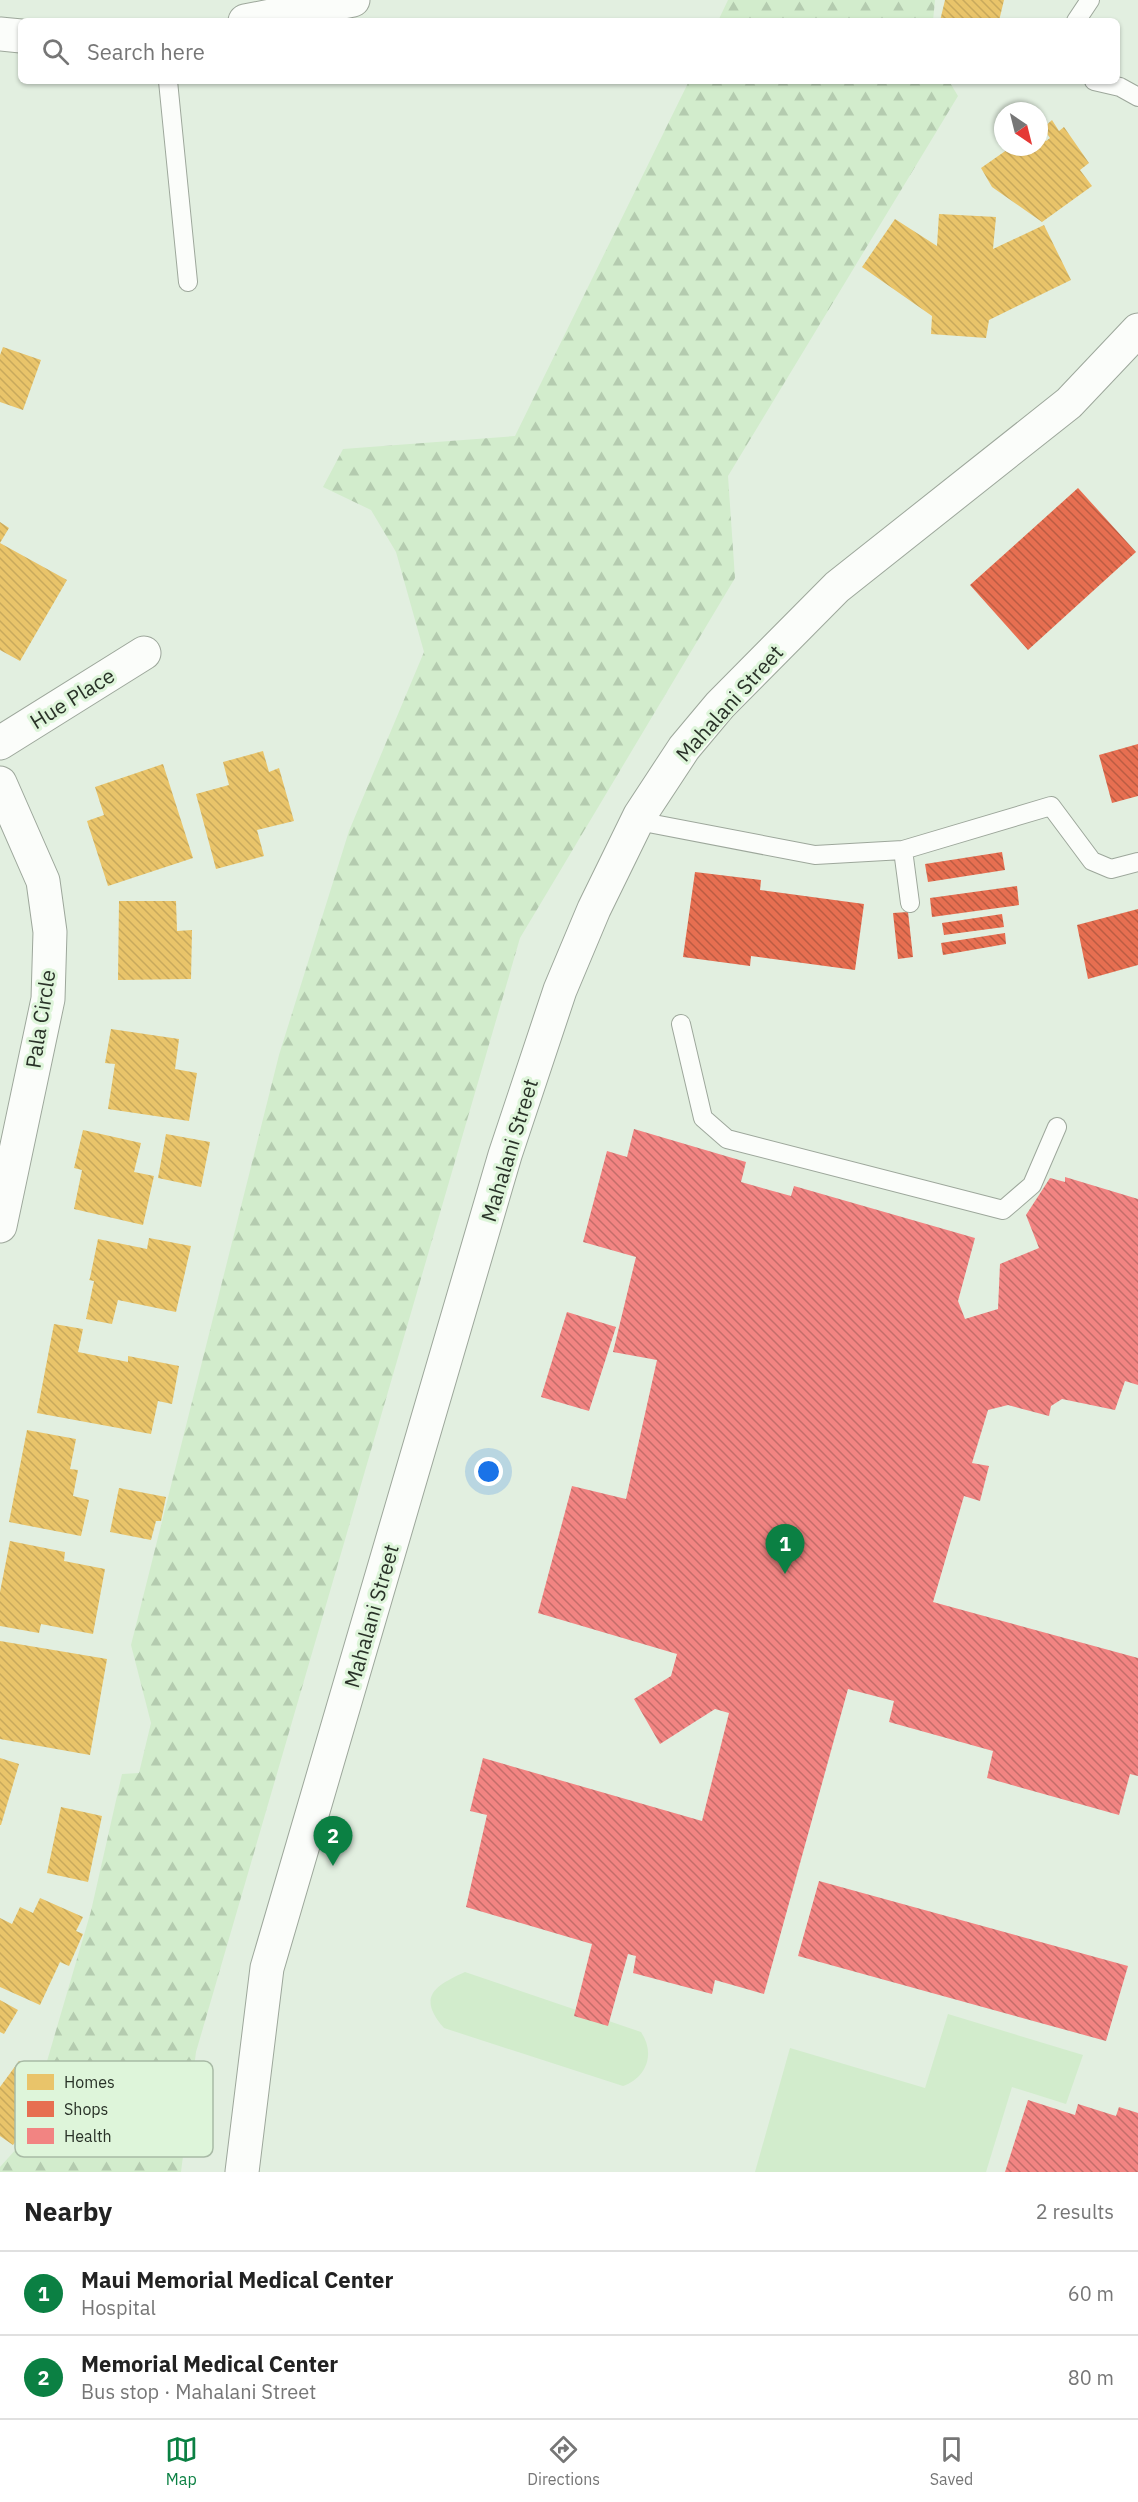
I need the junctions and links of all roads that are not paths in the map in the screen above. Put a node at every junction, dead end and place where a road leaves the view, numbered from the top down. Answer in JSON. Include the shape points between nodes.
{"nodes":[{"id":1,"x":353,"y":0,"type":"edge"},
{"id":2,"x":1090,"y":0,"type":"edge"},
{"id":3,"x":260,"y":18,"type":"edge"},
{"id":4,"x":1078,"y":18,"type":"edge"},
{"id":5,"x":0,"y":34,"type":"edge"},
{"id":6,"x":18,"y":36,"type":"edge"},
{"id":7,"x":168,"y":84,"type":"edge"},
{"id":8,"x":1107,"y":84,"type":"edge"},
{"id":9,"x":1138,"y":97,"type":"edge"},
{"id":10,"x":188,"y":282,"type":"dead end"},
{"id":11,"x":1138,"y":330,"type":"edge"},
{"id":12,"x":144,"y":653,"type":"dead end"},
{"id":13,"x":0,"y":743,"type":"edge"},
{"id":14,"x":0,"y":783,"type":"edge"},
{"id":15,"x":638,"y":821,"type":"junction"},
{"id":16,"x":903,"y":850,"type":"junction"},
{"id":17,"x":1138,"y":862,"type":"edge"},
{"id":18,"x":910,"y":903,"type":"dead end"},
{"id":19,"x":681,"y":1023,"type":"dead end"},
{"id":20,"x":1057,"y":1127,"type":"dead end"},
{"id":21,"x":0,"y":1226,"type":"edge"},
{"id":22,"x":242,"y":2172,"type":"edge"}],
"edges":[{"from":1,"to":3,"type":"street"},
{"from":2,"to":4,"type":"lane"},
{"from":5,"to":6,"type":"street"},
{"from":7,"to":10,"type":"lane"},
{"from":8,"to":9,"type":"lane"},
{"from":11,"to":15,"type":"street","name":"Mahalani Street","via":[[1069,403],[837,587],[720,705],[684,748]]},
{"from":12,"to":13,"type":"street","name":"Hue Place"},
{"from":14,"to":21,"type":"street","name":"Pala Circle","via":[[44,881],[50,932],[48,999]]},
{"from":15,"to":16,"type":"lane","via":[[815,855]]},
{"from":15,"to":22,"type":"street","name":"Mahalani Street","via":[[594,909],[560,990],[505,1155],[267,1968]]},
{"from":16,"to":17,"type":"lane","via":[[1051,806],[1092,861],[1111,869]]},
{"from":16,"to":18,"type":"lane"},
{"from":19,"to":20,"type":"lane","via":[[703,1118],[727,1139],[1003,1210],[1032,1185]]}]}
